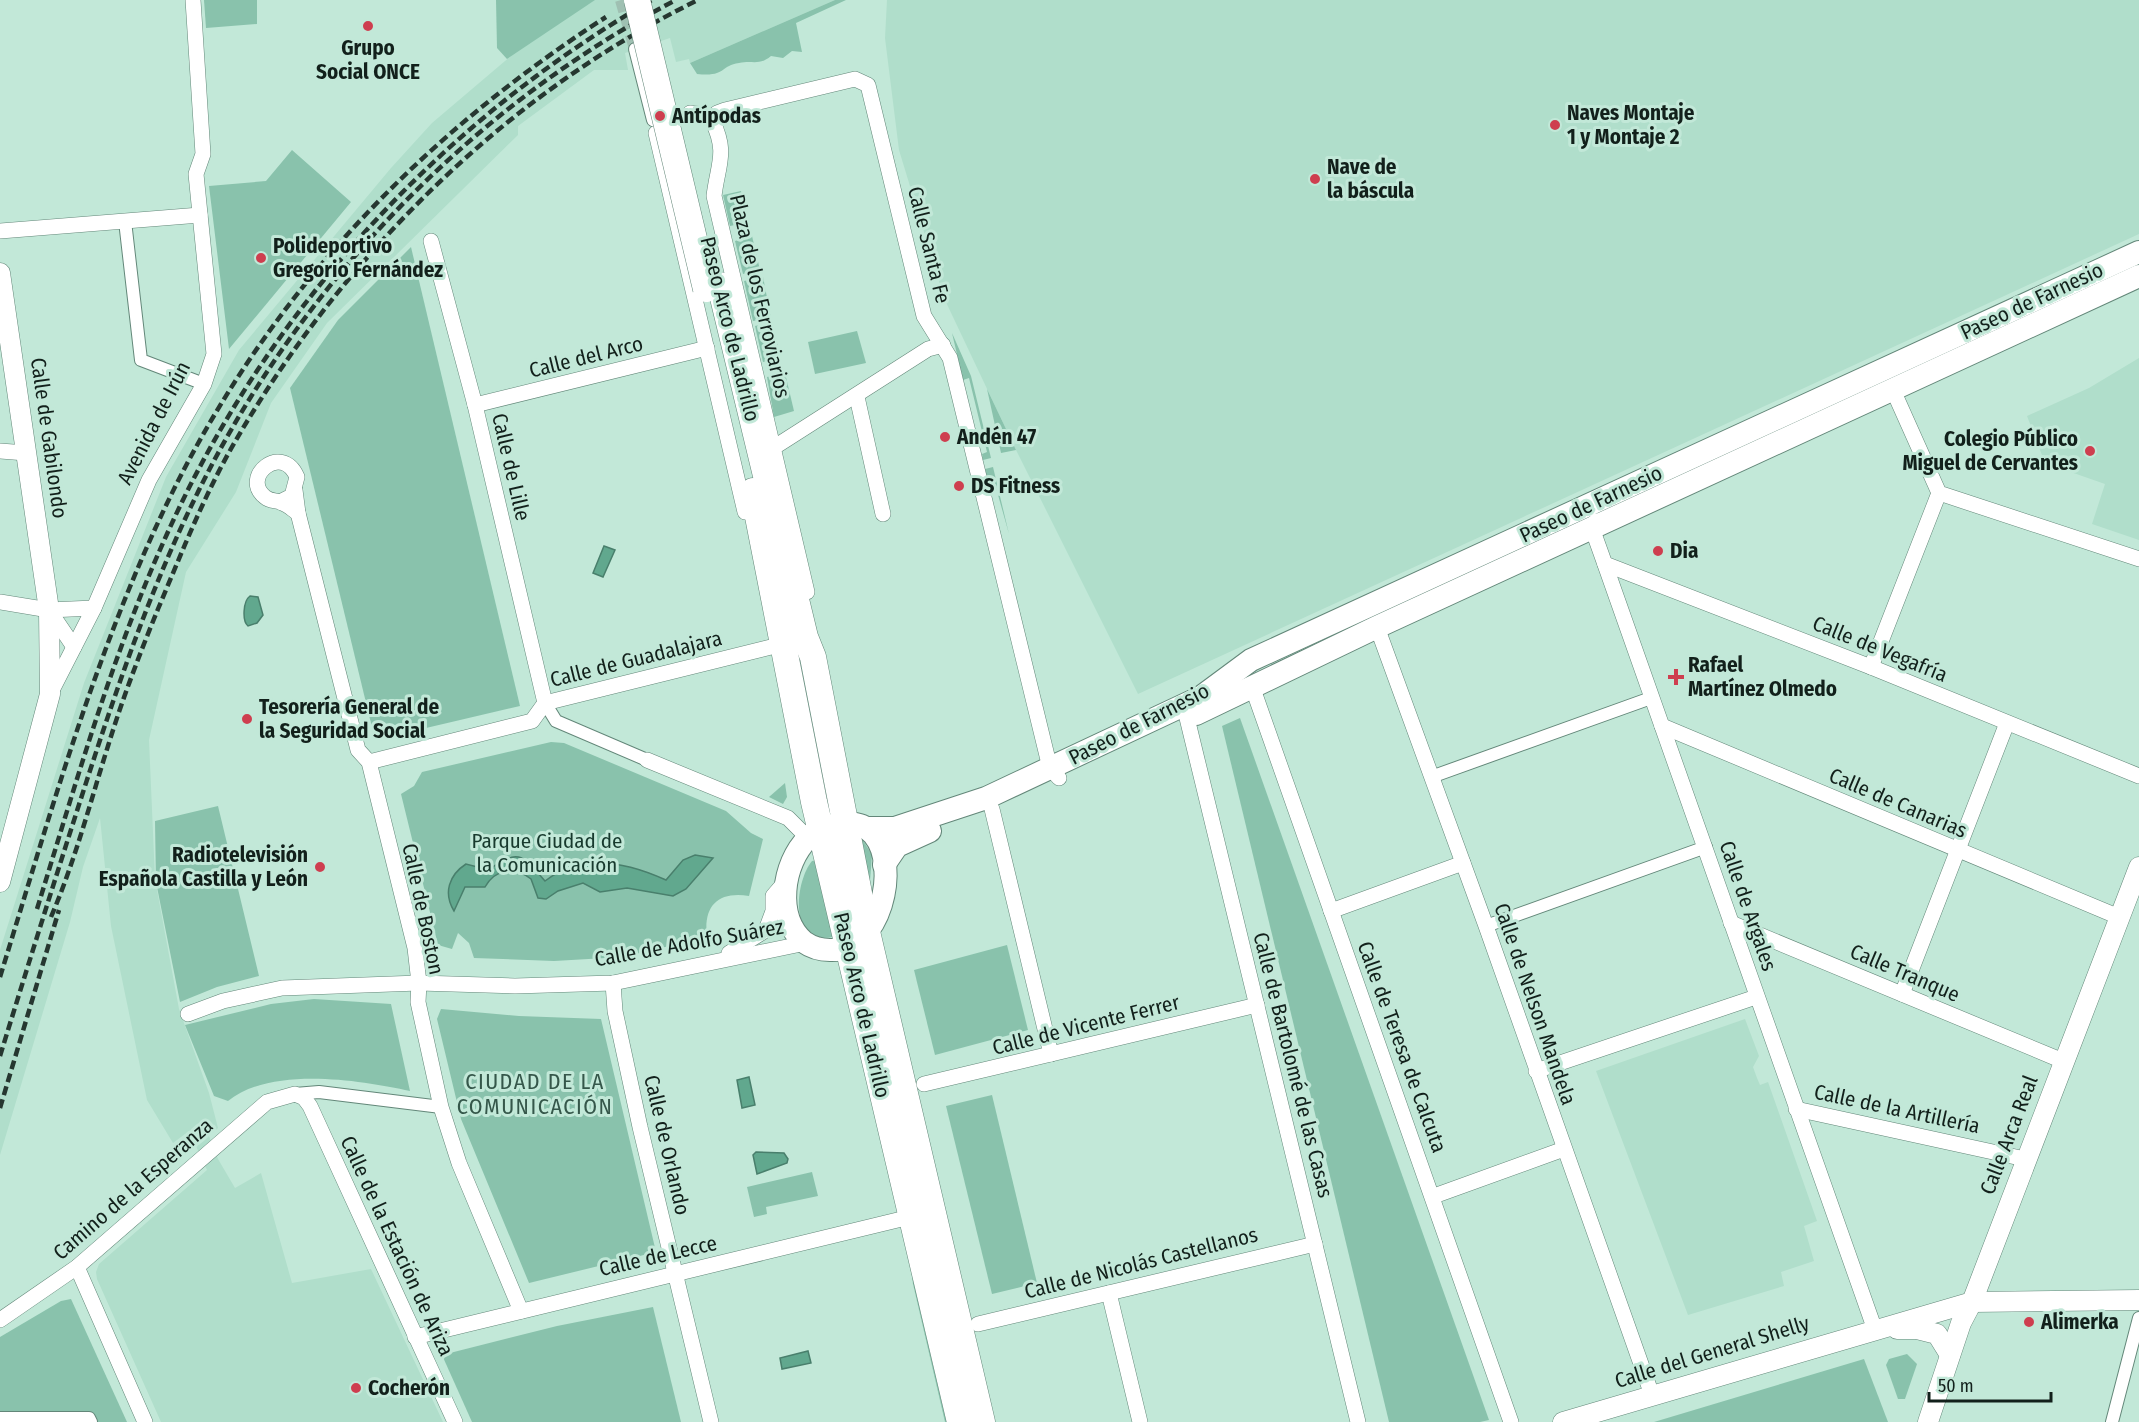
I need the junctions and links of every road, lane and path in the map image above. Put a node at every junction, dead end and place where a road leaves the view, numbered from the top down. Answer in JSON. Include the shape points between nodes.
{"nodes":[{"id":1,"x":193,"y":0,"type":"edge"},
{"id":2,"x":637,"y":0,"type":"edge"},
{"id":3,"x":651,"y":0,"type":"edge"},
{"id":4,"x":635,"y":50,"type":"tunnel mouth"},
{"id":5,"x":690,"y":113,"type":"dead end"},
{"id":6,"x":712,"y":120,"type":"junction"},
{"id":7,"x":656,"y":133,"type":"joint"},
{"id":8,"x":200,"y":215,"type":"junction"},
{"id":9,"x":125,"y":220,"type":"junction"},
{"id":10,"x":0,"y":231,"type":"edge"},
{"id":11,"x":432,"y":241,"type":"dead end"},
{"id":12,"x":2139,"y":252,"type":"edge"},
{"id":13,"x":0,"y":273,"type":"edge"},
{"id":14,"x":2139,"y":276,"type":"edge"},
{"id":15,"x":713,"y":287,"type":"junction"},
{"id":16,"x":4,"y":322,"type":"edge"},
{"id":17,"x":943,"y":345,"type":"junction"},
{"id":18,"x":707,"y":348,"type":"junction"},
{"id":19,"x":204,"y":384,"type":"junction"},
{"id":20,"x":1893,"y":390,"type":"junction"},
{"id":21,"x":857,"y":397,"type":"junction"},
{"id":22,"x":475,"y":405,"type":"junction"},
{"id":23,"x":773,"y":448,"type":"junction"},
{"id":24,"x":0,"y":451,"type":"edge"},
{"id":25,"x":27,"y":453,"type":"junction"},
{"id":26,"x":296,"y":490,"type":"junction"},
{"id":27,"x":1939,"y":494,"type":"junction"},
{"id":28,"x":1608,"y":497,"type":"junction"},
{"id":29,"x":280,"y":501,"type":"junction"},
{"id":30,"x":298,"y":513,"type":"junction"},
{"id":31,"x":883,"y":514,"type":"dead end"},
{"id":32,"x":1592,"y":528,"type":"junction"},
{"id":33,"x":2139,"y":559,"type":"edge"},
{"id":34,"x":1605,"y":564,"type":"junction"},
{"id":35,"x":772,"y":587,"type":"junction"},
{"id":36,"x":0,"y":602,"type":"edge"},
{"id":37,"x":94,"y":608,"type":"junction"},
{"id":38,"x":50,"y":610,"type":"junction"},
{"id":39,"x":1377,"y":627,"type":"junction"},
{"id":40,"x":783,"y":644,"type":"junction"},
{"id":41,"x":74,"y":647,"type":"junction"},
{"id":42,"x":813,"y":657,"type":"junction"},
{"id":43,"x":1871,"y":667,"type":"junction"},
{"id":44,"x":1252,"y":686,"type":"junction"},
{"id":45,"x":50,"y":694,"type":"junction"},
{"id":46,"x":1651,"y":698,"type":"junction"},
{"id":47,"x":545,"y":704,"type":"junction"},
{"id":48,"x":1187,"y":718,"type":"junction"},
{"id":49,"x":2007,"y":723,"type":"junction"},
{"id":50,"x":1662,"y":726,"type":"junction"},
{"id":51,"x":647,"y":760,"type":"joint"},
{"id":52,"x":369,"y":762,"type":"junction"},
{"id":53,"x":1054,"y":773,"type":"junction"},
{"id":54,"x":2139,"y":776,"type":"edge"},
{"id":55,"x":1431,"y":777,"type":"junction"},
{"id":56,"x":992,"y":809,"type":"junction"},
{"id":57,"x":835,"y":829,"type":"junction"},
{"id":58,"x":1706,"y":847,"type":"junction"},
{"id":59,"x":1958,"y":852,"type":"junction"},
{"id":60,"x":1463,"y":863,"type":"junction"},
{"id":61,"x":884,"y":865,"type":"junction"},
{"id":62,"x":2139,"y":867,"type":"edge"},
{"id":63,"x":789,"y":879,"type":"junction"},
{"id":64,"x":0,"y":882,"type":"edge"},
{"id":65,"x":1331,"y":911,"type":"junction"},
{"id":66,"x":2119,"y":917,"type":"junction"},
{"id":67,"x":1731,"y":923,"type":"junction"},
{"id":68,"x":1486,"y":926,"type":"junction"},
{"id":69,"x":858,"y":940,"type":"junction"},
{"id":70,"x":806,"y":943,"type":"junction"},
{"id":71,"x":707,"y":963,"type":"junction"},
{"id":72,"x":419,"y":982,"type":"junction"},
{"id":73,"x":613,"y":982,"type":"junction"},
{"id":74,"x":1902,"y":994,"type":"junction"},
{"id":75,"x":1756,"y":997,"type":"junction"},
{"id":76,"x":1257,"y":1005,"type":"junction"},
{"id":77,"x":188,"y":1014,"type":"dead end"},
{"id":78,"x":1052,"y":1054,"type":"junction"},
{"id":79,"x":2063,"y":1061,"type":"junction"},
{"id":80,"x":1536,"y":1071,"type":"junction"},
{"id":81,"x":924,"y":1084,"type":"dead end"},
{"id":82,"x":295,"y":1094,"type":"junction"},
{"id":83,"x":441,"y":1107,"type":"junction"},
{"id":84,"x":1796,"y":1108,"type":"junction"},
{"id":85,"x":1564,"y":1149,"type":"junction"},
{"id":86,"x":2025,"y":1159,"type":"junction"},
{"id":87,"x":1434,"y":1196,"type":"junction"},
{"id":88,"x":910,"y":1217,"type":"junction"},
{"id":89,"x":1315,"y":1244,"type":"junction"},
{"id":90,"x":77,"y":1267,"type":"junction"},
{"id":91,"x":676,"y":1273,"type":"junction"},
{"id":92,"x":1109,"y":1293,"type":"junction"},
{"id":93,"x":2139,"y":1300,"type":"edge"},
{"id":94,"x":1972,"y":1302,"type":"junction"},
{"id":95,"x":521,"y":1311,"type":"junction"},
{"id":96,"x":2139,"y":1318,"type":"edge"},
{"id":97,"x":0,"y":1320,"type":"edge"},
{"id":98,"x":978,"y":1324,"type":"dead end"},
{"id":99,"x":1875,"y":1330,"type":"junction"},
{"id":100,"x":415,"y":1337,"type":"junction"},
{"id":101,"x":1950,"y":1355,"type":"junction"},
{"id":102,"x":1652,"y":1395,"type":"junction"},
{"id":103,"x":0,"y":1418,"type":"edge"},
{"id":104,"x":91,"y":1422,"type":"edge"},
{"id":105,"x":146,"y":1422,"type":"edge"},
{"id":106,"x":455,"y":1422,"type":"edge"},
{"id":107,"x":711,"y":1422,"type":"edge"},
{"id":108,"x":960,"y":1422,"type":"edge"},
{"id":109,"x":982,"y":1422,"type":"edge"},
{"id":110,"x":1140,"y":1422,"type":"edge"},
{"id":111,"x":1358,"y":1422,"type":"edge"},
{"id":112,"x":1511,"y":1422,"type":"edge"},
{"id":113,"x":1563,"y":1422,"type":"edge"},
{"id":114,"x":1928,"y":1422,"type":"edge"},
{"id":115,"x":2112,"y":1422,"type":"edge"}],
"edges":[{"from":1,"to":8,"type":"street","name":"Avenida de Irún","via":[[203,154],[196,174]]},
{"from":2,"to":15,"type":"main road","name":"Paseo Arco de Ladrillo","bridge":true},
{"from":3,"to":15,"type":"main road","name":"Paseo Arco de Ladrillo"},
{"from":4,"to":7,"type":"street","name":"Paseo Arco de Ladrillo"},
{"from":5,"to":6,"type":"street"},
{"from":6,"to":17,"type":"street","name":"Calle Santa Fe","via":[[725,110],[855,79],[868,86],[924,316]]},
{"from":6,"to":23,"type":"street","name":"Plaza de los Ferroviarios","via":[[721,138],[723,155],[714,196]]},
{"from":7,"to":18,"type":"street","name":"Paseo Arco de Ladrillo"},
{"from":8,"to":9,"type":"street"},
{"from":8,"to":19,"type":"street","name":"Avenida de Irún","via":[[214,354]]},
{"from":9,"to":10,"type":"street"},
{"from":9,"to":19,"type":"street","via":[[141,360]]},
{"from":11,"to":22,"type":"street","name":"Calle de Lille"},
{"from":12,"to":28,"type":"main road","name":"Paseo de Farnesio"},
{"from":13,"to":16,"type":"street","name":"Calle de Gabilondo"},
{"from":14,"to":20,"type":"main road","name":"Paseo de Farnesio"},
{"from":15,"to":35,"type":"main road","name":"Paseo Arco de Ladrillo"},
{"from":15,"to":42,"type":"main road","name":"Paseo Arco de Ladrillo"},
{"from":16,"to":25,"type":"street","name":"Calle de Gabilondo"},
{"from":17,"to":21,"type":"street","via":[[928,349]]},
{"from":17,"to":53,"type":"street","name":"Calle Santa Fe","via":[[960,396]]},
{"from":18,"to":22,"type":"street","name":"Calle del Arco"},
{"from":18,"to":35,"type":"street","name":"Paseo Arco de Ladrillo","via":[[753,548]]},
{"from":19,"to":37,"type":"street","name":"Avenida de Irún","via":[[149,480]]},
{"from":20,"to":27,"type":"street"},
{"from":20,"to":32,"type":"main road","name":"Paseo de Farnesio"},
{"from":21,"to":23,"type":"street"},
{"from":21,"to":31,"type":"street"},
{"from":22,"to":47,"type":"street","name":"Calle de Lille"},
{"from":23,"to":42,"type":"street","name":"Paseo Arco de Ladrillo","via":[[817,632]]},
{"from":24,"to":25,"type":"street"},
{"from":25,"to":38,"type":"street","name":"Calle de Gabilondo"},
{"from":26,"to":29,"type":"street"},
{"from":26,"to":29,"type":"street","name":"Calle de Boston","via":[[297,477],[290,466],[277,462],[265,466],[258,477],[259,490],[267,499]]},
{"from":26,"to":30,"type":"street","name":"Calle de Boston"},
{"from":27,"to":33,"type":"street"},
{"from":27,"to":43,"type":"street"},
{"from":28,"to":32,"type":"street"},
{"from":28,"to":53,"type":"main road","name":"Paseo de Farnesio","via":[[1251,660],[1201,697]]},
{"from":29,"to":30,"type":"street","name":"Calle de Boston"},
{"from":30,"to":52,"type":"street","name":"Calle de Boston","via":[[358,750]]},
{"from":32,"to":34,"type":"street","name":"Calle de Argales"},
{"from":32,"to":39,"type":"main road","name":"Paseo de Farnesio"},
{"from":34,"to":43,"type":"street","name":"Calle de Vegafría"},
{"from":34,"to":46,"type":"street","name":"Calle de Argales"},
{"from":35,"to":40,"type":"main road","name":"Paseo Arco de Ladrillo"},
{"from":36,"to":38,"type":"street"},
{"from":37,"to":38,"type":"street"},
{"from":37,"to":41,"type":"street","name":"Avenida de Irún"},
{"from":38,"to":41,"type":"street"},
{"from":38,"to":45,"type":"street","name":"Avenida de Irún"},
{"from":39,"to":44,"type":"main road","name":"Paseo de Farnesio"},
{"from":39,"to":55,"type":"street","name":"Calle de Nelson Mandela"},
{"from":40,"to":47,"type":"street","name":"Calle de Guadalajara"},
{"from":40,"to":57,"type":"main road","name":"Paseo Arco de Ladrillo","via":[[813,802]]},
{"from":41,"to":45,"type":"street","name":"Avenida de Irún"},
{"from":42,"to":57,"type":"main road","name":"Paseo Arco de Ladrillo","via":[[830,733]]},
{"from":43,"to":49,"type":"street","name":"Calle de Vegafría"},
{"from":44,"to":48,"type":"main road","name":"Paseo de Farnesio"},
{"from":44,"to":65,"type":"street","name":"Calle de Teresa de Calcuta"},
{"from":45,"to":64,"type":"street","name":"Avenida de Irún"},
{"from":46,"to":50,"type":"street","name":"Calle de Argales"},
{"from":46,"to":55,"type":"street"},
{"from":47,"to":51,"type":"street","via":[[556,721]]},
{"from":47,"to":52,"type":"street","name":"Calle de Guadalajara","via":[[532,721]]},
{"from":48,"to":53,"type":"main road","name":"Paseo de Farnesio"},
{"from":48,"to":76,"type":"street","name":"Calle de Bartolomé de las Casas"},
{"from":49,"to":54,"type":"street","name":"Calle de Vegafría"},
{"from":49,"to":59,"type":"street"},
{"from":50,"to":58,"type":"street","name":"Calle de Argales"},
{"from":50,"to":59,"type":"street","name":"Calle de Canarias"},
{"from":51,"to":57,"type":"street","via":[[788,818]]},
{"from":52,"to":72,"type":"street","name":"Calle de Boston","via":[[415,948]]},
{"from":53,"to":56,"type":"main road","name":"Paseo de Farnesio"},
{"from":53,"to":57,"type":"main road","name":"Paseo de Farnesio","via":[[901,826]]},
{"from":55,"to":60,"type":"street","name":"Calle de Nelson Mandela"},
{"from":56,"to":61,"type":"main road","name":"Paseo de Farnesio","via":[[908,839],[897,846]]},
{"from":56,"to":78,"type":"street"},
{"from":57,"to":61,"type":"main road","via":[[879,844]]},
{"from":57,"to":63,"type":"main road","via":[[796,856]]},
{"from":57,"to":69,"type":"main road","name":"Paseo Arco de Ladrillo"},
{"from":58,"to":67,"type":"street","name":"Calle de Argales"},
{"from":58,"to":68,"type":"street"},
{"from":59,"to":66,"type":"street","name":"Calle de Canarias"},
{"from":59,"to":74,"type":"street"},
{"from":60,"to":65,"type":"street"},
{"from":60,"to":68,"type":"street","name":"Calle de Nelson Mandela"},
{"from":61,"to":69,"type":"main road","via":[[880,909]]},
{"from":62,"to":66,"type":"street","name":"Calle Arca Real"},
{"from":63,"to":70,"type":"main road","via":[[786,914],[790,928]]},
{"from":63,"to":71,"type":"street","via":[[773,896],[773,911],[766,930],[746,945]]},
{"from":65,"to":87,"type":"street","name":"Calle de Teresa de Calcuta"},
{"from":66,"to":79,"type":"street","name":"Calle Arca Real"},
{"from":67,"to":74,"type":"street","name":"Calle Tranque"},
{"from":67,"to":75,"type":"street","name":"Calle de Argales"},
{"from":68,"to":80,"type":"street","name":"Calle de Nelson Mandela"},
{"from":69,"to":70,"type":"main road","via":[[827,950]]},
{"from":69,"to":88,"type":"main road","name":"Paseo Arco de Ladrillo"},
{"from":69,"to":109,"type":"main road","name":"Paseo Arco de Ladrillo"},
{"from":70,"to":71,"type":"street","name":"Calle de Adolfo Suárez"},
{"from":71,"to":73,"type":"street","name":"Calle de Adolfo Suárez"},
{"from":72,"to":73,"type":"street","name":"Calle de Adolfo Suárez","via":[[515,986]]},
{"from":72,"to":77,"type":"street","name":"Calle de Adolfo Suárez","via":[[282,988],[223,1001]]},
{"from":72,"to":83,"type":"street","name":"Calle de Boston","via":[[418,1002]]},
{"from":73,"to":91,"type":"street","name":"Calle de Orlando","via":[[632,1092]]},
{"from":74,"to":79,"type":"street","name":"Calle Tranque"},
{"from":75,"to":80,"type":"street"},
{"from":75,"to":84,"type":"street","name":"Calle de Argales"},
{"from":76,"to":78,"type":"street","name":"Calle de Vicente Ferrer"},
{"from":76,"to":89,"type":"street","name":"Calle de Bartolomé de las Casas"},
{"from":78,"to":81,"type":"street","name":"Calle de Vicente Ferrer"},
{"from":79,"to":86,"type":"street","name":"Calle Arca Real"},
{"from":80,"to":85,"type":"street","name":"Calle de Nelson Mandela"},
{"from":82,"to":83,"type":"street","via":[[319,1092]]},
{"from":82,"to":90,"type":"street","name":"Camino de la Esperanza","via":[[267,1102]]},
{"from":82,"to":100,"type":"street","name":"Calle de la Estación de Ariza","via":[[310,1106]]},
{"from":83,"to":95,"type":"street","name":"Calle de Boston","via":[[459,1162]]},
{"from":84,"to":86,"type":"street","name":"Calle de la Artillería"},
{"from":84,"to":99,"type":"street","name":"Calle de Argales"},
{"from":85,"to":87,"type":"street"},
{"from":85,"to":102,"type":"street","name":"Calle de Nelson Mandela"},
{"from":86,"to":94,"type":"street","name":"Calle Arca Real"},
{"from":87,"to":112,"type":"street","name":"Calle de Teresa de Calcuta"},
{"from":88,"to":91,"type":"street","name":"Calle de Lecce"},
{"from":88,"to":108,"type":"main road","name":"Paseo Arco de Ladrillo"},
{"from":89,"to":92,"type":"street","name":"Calle de Nicolás Castellanos"},
{"from":89,"to":111,"type":"street","name":"Calle de Bartolomé de las Casas"},
{"from":90,"to":97,"type":"street","name":"Camino de la Esperanza"},
{"from":90,"to":105,"type":"street"},
{"from":91,"to":95,"type":"street","name":"Calle de Lecce"},
{"from":91,"to":107,"type":"street","name":"Calle de Orlando"},
{"from":92,"to":98,"type":"street","name":"Calle de Nicolás Castellanos"},
{"from":92,"to":110,"type":"street"},
{"from":93,"to":94,"type":"street","name":"Calle del General Shelly"},
{"from":94,"to":99,"type":"street","name":"Calle del General Shelly"},
{"from":94,"to":101,"type":"street","name":"Calle Arca Real"},
{"from":95,"to":100,"type":"street","name":"Calle de Lecce"},
{"from":96,"to":115,"type":"street"},
{"from":99,"to":101,"type":"street","name":"Calle del General Shelly","via":[[1929,1331],[1944,1342]]},
{"from":99,"to":102,"type":"street","name":"Calle del General Shelly"},
{"from":100,"to":106,"type":"street","name":"Calle de la Estación de Ariza"},
{"from":101,"to":114,"type":"street","name":"Calle Arca Real"},
{"from":102,"to":113,"type":"street","name":"Calle del General Shelly"},
{"from":103,"to":104,"type":"street"}]}
